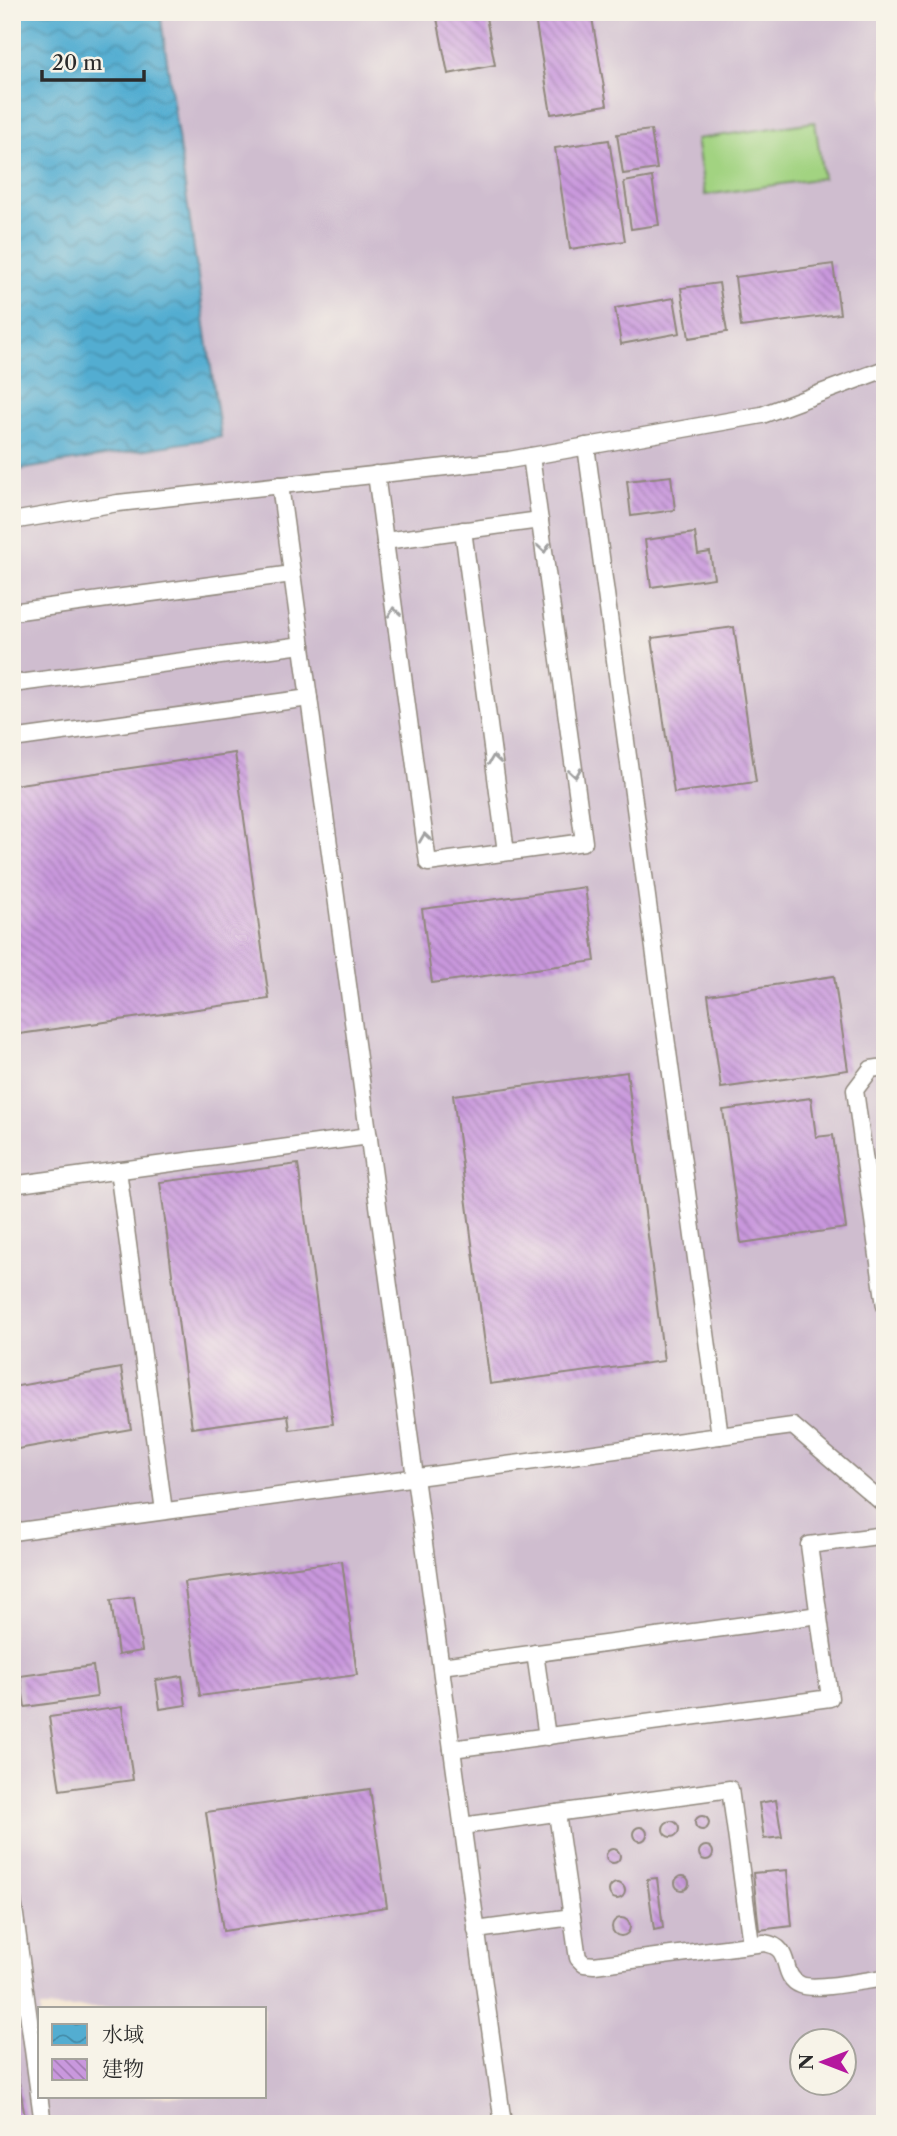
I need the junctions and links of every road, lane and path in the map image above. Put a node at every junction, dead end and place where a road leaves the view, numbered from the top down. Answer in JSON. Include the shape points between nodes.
{"nodes":[{"id":1,"x":885,"y":369,"type":"edge"},
{"id":2,"x":586,"y":446,"type":"junction"},
{"id":3,"x":531,"y":456,"type":"junction"},
{"id":4,"x":376,"y":474,"type":"junction"},
{"id":5,"x":280,"y":485,"type":"junction"},
{"id":6,"x":540,"y":520,"type":"junction"},
{"id":7,"x":12,"y":522,"type":"edge"},
{"id":8,"x":463,"y":530,"type":"junction"},
{"id":9,"x":385,"y":541,"type":"junction"},
{"id":10,"x":292,"y":574,"type":"junction"},
{"id":11,"x":12,"y":612,"type":"edge"},
{"id":12,"x":302,"y":645,"type":"junction"},
{"id":13,"x":12,"y":684,"type":"edge"},
{"id":14,"x":309,"y":698,"type":"junction"},
{"id":15,"x":12,"y":739,"type":"edge"},
{"id":16,"x":506,"y":852,"type":"junction"},
{"id":17,"x":885,"y":1067,"type":"edge"},
{"id":18,"x":369,"y":1136,"type":"junction"},
{"id":19,"x":118,"y":1170,"type":"junction"},
{"id":20,"x":12,"y":1185,"type":"edge"},
{"id":21,"x":885,"y":1306,"type":"edge"},
{"id":22,"x":720,"y":1436,"type":"junction"},
{"id":23,"x":415,"y":1477,"type":"junction"},
{"id":24,"x":885,"y":1505,"type":"edge"},
{"id":25,"x":164,"y":1511,"type":"junction"},
{"id":26,"x":12,"y":1532,"type":"edge"},
{"id":27,"x":885,"y":1535,"type":"edge"},
{"id":28,"x":818,"y":1615,"type":"junction"},
{"id":29,"x":535,"y":1653,"type":"junction"},
{"id":30,"x":441,"y":1666,"type":"junction"},
{"id":31,"x":547,"y":1737,"type":"junction"},
{"id":32,"x":452,"y":1749,"type":"junction"},
{"id":33,"x":557,"y":1813,"type":"junction"},
{"id":34,"x":462,"y":1826,"type":"junction"},
{"id":35,"x":12,"y":1893,"type":"edge"},
{"id":36,"x":572,"y":1917,"type":"junction"},
{"id":37,"x":476,"y":1930,"type":"junction"},
{"id":38,"x":751,"y":1944,"type":"junction"},
{"id":39,"x":885,"y":1978,"type":"edge"},
{"id":40,"x":38,"y":2087,"type":"edge"},
{"id":41,"x":40,"y":2098,"type":"edge"},
{"id":42,"x":43,"y":2124,"type":"edge"},
{"id":43,"x":503,"y":2124,"type":"edge"}],
"edges":[{"from":1,"to":2,"type":"lane","via":[[762,415]]},
{"from":2,"to":3,"type":"lane"},
{"from":2,"to":22,"type":"lane"},
{"from":3,"to":4,"type":"lane"},
{"from":3,"to":6,"type":"lane"},
{"from":4,"to":5,"type":"lane"},
{"from":4,"to":9,"type":"lane"},
{"from":5,"to":7,"type":"lane","via":[[118,503]]},
{"from":5,"to":10,"type":"lane"},
{"from":6,"to":8,"type":"lane"},
{"from":6,"to":16,"type":"lane","one_way":true,"via":[[584,842]]},
{"from":8,"to":9,"type":"lane"},
{"from":16,"to":8,"type":"lane","one_way":true},
{"from":16,"to":9,"type":"lane","one_way":true,"via":[[428,863]]},
{"from":10,"to":11,"type":"lane"},
{"from":10,"to":12,"type":"lane"},
{"from":12,"to":13,"type":"lane"},
{"from":12,"to":14,"type":"lane"},
{"from":14,"to":15,"type":"lane"},
{"from":14,"to":18,"type":"lane"},
{"from":17,"to":21,"type":"lane","via":[[871,1069],[855,1090]]},
{"from":18,"to":19,"type":"lane"},
{"from":18,"to":23,"type":"lane"},
{"from":19,"to":20,"type":"lane"},
{"from":19,"to":25,"type":"lane"},
{"from":22,"to":23,"type":"lane"},
{"from":22,"to":24,"type":"lane","via":[[793,1426]]},
{"from":23,"to":25,"type":"lane"},
{"from":23,"to":30,"type":"lane"},
{"from":25,"to":26,"type":"lane"},
{"from":27,"to":28,"type":"lane","via":[[809,1545]]},
{"from":28,"to":29,"type":"lane"},
{"from":28,"to":31,"type":"lane","via":[[830,1698]]},
{"from":29,"to":30,"type":"lane"},
{"from":29,"to":31,"type":"lane"},
{"from":30,"to":32,"type":"lane"},
{"from":31,"to":32,"type":"lane"},
{"from":32,"to":34,"type":"lane"},
{"from":33,"to":34,"type":"lane"},
{"from":33,"to":36,"type":"lane"},
{"from":33,"to":38,"type":"lane","via":[[730,1789]]},
{"from":34,"to":37,"type":"lane"},
{"from":35,"to":40,"type":"lane"},
{"from":36,"to":37,"type":"lane"},
{"from":36,"to":38,"type":"lane","via":[[578,1958],[587,1965]]},
{"from":37,"to":43,"type":"lane"},
{"from":38,"to":39,"type":"lane","via":[[782,1950],[793,1979],[806,1986]]},
{"from":41,"to":42,"type":"lane"}]}
